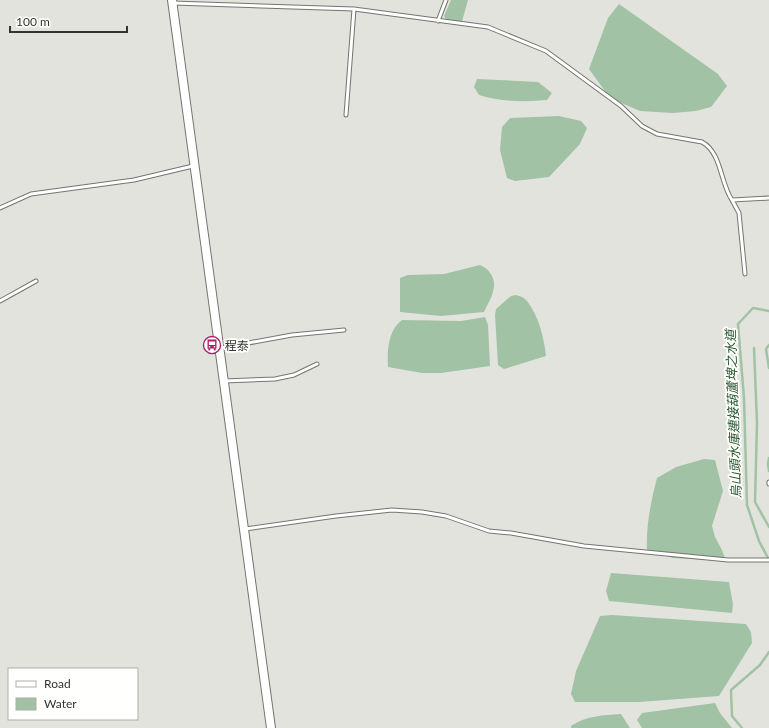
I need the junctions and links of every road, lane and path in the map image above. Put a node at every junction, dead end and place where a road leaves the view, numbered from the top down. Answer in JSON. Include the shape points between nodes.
{"nodes":[{"id":1,"x":446,"y":0,"type":"edge"},
{"id":2,"x":172,"y":2,"type":"edge"},
{"id":3,"x":354,"y":10,"type":"junction"},
{"id":4,"x":438,"y":21,"type":"junction"},
{"id":5,"x":346,"y":115,"type":"dead end"},
{"id":6,"x":194,"y":166,"type":"junction"},
{"id":7,"x":769,"y":198,"type":"edge"},
{"id":8,"x":732,"y":200,"type":"junction"},
{"id":9,"x":0,"y":208,"type":"edge"},
{"id":10,"x":745,"y":274,"type":"dead end"},
{"id":11,"x":36,"y":281,"type":"dead end"},
{"id":12,"x":0,"y":301,"type":"edge"},
{"id":13,"x":344,"y":330,"type":"dead end"},
{"id":14,"x":219,"y":348,"type":"junction"},
{"id":15,"x":317,"y":364,"type":"dead end"},
{"id":16,"x":224,"y":380,"type":"junction"},
{"id":17,"x":244,"y":530,"type":"junction"},
{"id":18,"x":769,"y":560,"type":"edge"},
{"id":19,"x":271,"y":728,"type":"edge"}],
"edges":[{"from":1,"to":4,"type":"lane"},
{"from":2,"to":3,"type":"lane"},
{"from":2,"to":6,"type":"street"},
{"from":3,"to":4,"type":"lane"},
{"from":3,"to":5,"type":"lane"},
{"from":4,"to":8,"type":"lane","via":[[488,27],[546,51],[621,106],[642,126],[657,134],[708,145],[716,158],[727,193]]},
{"from":6,"to":9,"type":"lane","via":[[134,180],[32,194]]},
{"from":6,"to":14,"type":"street"},
{"from":7,"to":8,"type":"lane"},
{"from":8,"to":10,"type":"lane","via":[[739,213]]},
{"from":11,"to":12,"type":"lane"},
{"from":13,"to":14,"type":"lane","via":[[292,335]]},
{"from":14,"to":16,"type":"street"},
{"from":15,"to":16,"type":"lane","via":[[294,375],[275,379]]},
{"from":16,"to":17,"type":"street"},
{"from":17,"to":18,"type":"lane","via":[[336,516],[400,510],[446,516],[489,532],[511,533],[584,546],[728,560]]},
{"from":17,"to":19,"type":"street"}]}
